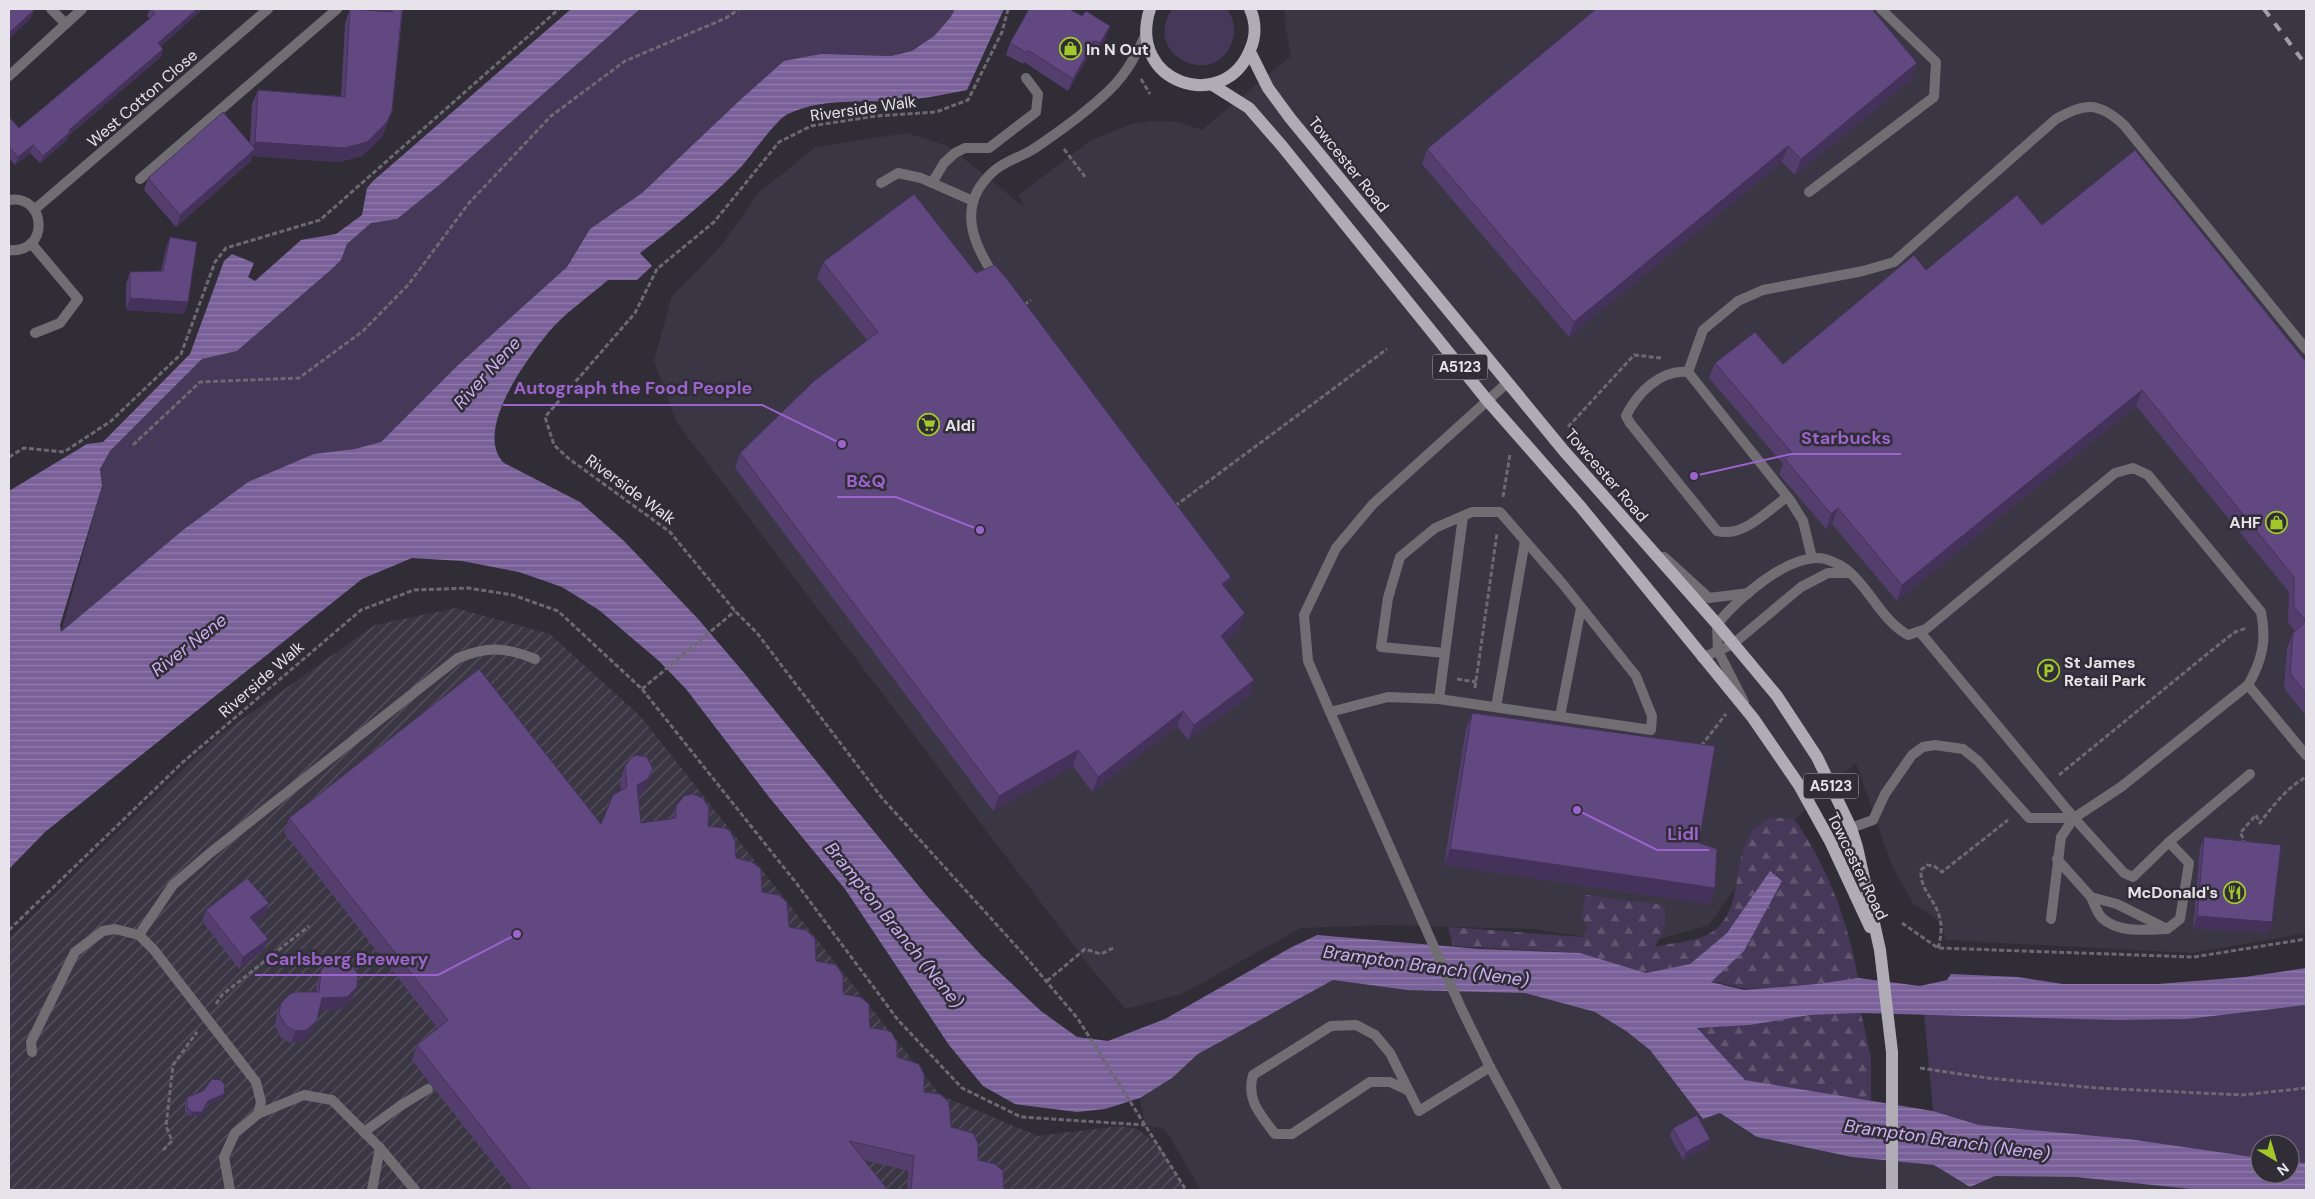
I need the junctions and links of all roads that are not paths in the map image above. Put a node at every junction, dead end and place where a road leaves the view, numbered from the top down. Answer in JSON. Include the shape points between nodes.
{"nodes":[{"id":1,"x":52,"y":9,"type":"edge"},
{"id":2,"x":82,"y":9,"type":"edge"},
{"id":3,"x":268,"y":9,"type":"edge"},
{"id":4,"x":337,"y":9,"type":"edge"},
{"id":5,"x":1150,"y":9,"type":"edge"},
{"id":6,"x":1250,"y":9,"type":"edge"},
{"id":7,"x":1257,"y":9,"type":"edge"},
{"id":8,"x":1881,"y":9,"type":"edge"},
{"id":9,"x":66,"y":24,"type":"junction"},
{"id":10,"x":1254,"y":24,"type":"junction"},
{"id":11,"x":1145,"y":36,"type":"junction"},
{"id":12,"x":1250,"y":52,"type":"junction"},
{"id":13,"x":9,"y":76,"type":"edge"},
{"id":14,"x":1026,"y":78,"type":"dead end"},
{"id":15,"x":1211,"y":84,"type":"junction"},
{"id":16,"x":140,"y":179,"type":"dead end"},
{"id":17,"x":881,"y":183,"type":"dead end"},
{"id":18,"x":932,"y":183,"type":"junction"},
{"id":19,"x":1809,"y":192,"type":"dead end"},
{"id":20,"x":9,"y":200,"type":"edge"},
{"id":21,"x":973,"y":201,"type":"junction"},
{"id":22,"x":34,"y":210,"type":"junction"},
{"id":23,"x":31,"y":243,"type":"junction"},
{"id":24,"x":9,"y":250,"type":"edge"},
{"id":25,"x":1004,"y":288,"type":"edge"},
{"id":26,"x":35,"y":333,"type":"dead end"},
{"id":27,"x":2306,"y":349,"type":"edge"},
{"id":28,"x":1688,"y":372,"type":"junction"},
{"id":29,"x":1507,"y":383,"type":"junction"},
{"id":30,"x":1487,"y":400,"type":"junction"},
{"id":31,"x":1787,"y":497,"type":"junction"},
{"id":32,"x":1463,"y":516,"type":"junction"},
{"id":33,"x":1626,"y":523,"type":"junction"},
{"id":34,"x":1525,"y":541,"type":"junction"},
{"id":35,"x":1812,"y":558,"type":"junction"},
{"id":36,"x":1849,"y":573,"type":"junction"},
{"id":37,"x":1749,"y":593,"type":"junction"},
{"id":38,"x":1581,"y":608,"type":"junction"},
{"id":39,"x":1717,"y":624,"type":"junction"},
{"id":40,"x":1920,"y":632,"type":"junction"},
{"id":41,"x":1733,"y":644,"type":"junction"},
{"id":42,"x":1718,"y":651,"type":"junction"},
{"id":43,"x":1445,"y":653,"type":"junction"},
{"id":44,"x":1702,"y":658,"type":"junction"},
{"id":45,"x":535,"y":659,"type":"dead end"},
{"id":46,"x":2248,"y":685,"type":"junction"},
{"id":47,"x":1439,"y":699,"type":"junction"},
{"id":48,"x":1496,"y":706,"type":"junction"},
{"id":49,"x":1330,"y":712,"type":"junction"},
{"id":50,"x":1560,"y":716,"type":"junction"},
{"id":51,"x":1753,"y":718,"type":"junction"},
{"id":52,"x":2306,"y":755,"type":"edge"},
{"id":53,"x":2250,"y":774,"type":"dead end"},
{"id":54,"x":2074,"y":818,"type":"junction"},
{"id":55,"x":1851,"y":828,"type":"junction"},
{"id":56,"x":2169,"y":842,"type":"junction"},
{"id":57,"x":2057,"y":859,"type":"junction"},
{"id":58,"x":2091,"y":897,"type":"junction"},
{"id":59,"x":2052,"y":919,"type":"dead end"},
{"id":60,"x":2167,"y":929,"type":"junction"},
{"id":61,"x":138,"y":935,"type":"junction"},
{"id":62,"x":1880,"y":950,"type":"junction"},
{"id":63,"x":32,"y":1052,"type":"dead end"},
{"id":64,"x":1490,"y":1066,"type":"junction"},
{"id":65,"x":428,"y":1089,"type":"dead end"},
{"id":66,"x":1407,"y":1090,"type":"junction"},
{"id":67,"x":258,"y":1114,"type":"junction"},
{"id":68,"x":364,"y":1132,"type":"junction"},
{"id":69,"x":380,"y":1148,"type":"junction"},
{"id":70,"x":1892,"y":1188,"type":"edge"},
{"id":71,"x":230,"y":1190,"type":"edge"},
{"id":72,"x":372,"y":1190,"type":"edge"},
{"id":73,"x":415,"y":1190,"type":"edge"},
{"id":74,"x":1557,"y":1190,"type":"edge"}],
"edges":[{"from":1,"to":9,"type":"street"},
{"from":2,"to":9,"type":"street"},
{"from":3,"to":22,"type":"street","name":"West Cotton Close"},
{"from":4,"to":16,"type":"street"},
{"from":5,"to":11,"type":"main road"},
{"from":6,"to":10,"type":"main road"},
{"from":7,"to":10,"type":"street"},
{"from":8,"to":19,"type":"street","via":[[1936,62],[1934,97]]},
{"from":9,"to":13,"type":"street"},
{"from":10,"to":12,"type":"main road"},
{"from":11,"to":15,"type":"main road","via":[[1148,50],[1163,72],[1186,84]]},
{"from":11,"to":21,"type":"street","via":[[1128,70],[1102,97],[1030,151],[996,169],[982,184]]},
{"from":12,"to":15,"type":"main road","via":[[1245,63],[1223,80]]},
{"from":12,"to":29,"type":"main road","name":"Towcester Road","number":"A5123","via":[[1268,88],[1290,118]]},
{"from":14,"to":18,"type":"street","via":[[1038,94],[1036,112],[989,148],[965,148],[955,152]]},
{"from":15,"to":30,"type":"main road","name":"Towcester Road","number":"A5123","via":[[1249,108]]},
{"from":17,"to":18,"type":"street","via":[[898,173]]},
{"from":18,"to":21,"type":"street"},
{"from":20,"to":22,"type":"street","via":[[23,201]]},
{"from":21,"to":25,"type":"street","via":[[970,227],[982,257]]},
{"from":22,"to":23,"type":"street","via":[[39,225]]},
{"from":23,"to":24,"type":"street","via":[[23,249]]},
{"from":23,"to":26,"type":"street","via":[[78,299],[60,323]]},
{"from":27,"to":28,"type":"street","via":[[2124,126],[2112,114],[2089,106],[2073,109],[2056,119],[1894,262],[1763,290],[1738,301],[1703,330]]},
{"from":28,"to":31,"type":"street"},
{"from":28,"to":31,"type":"street","via":[[1676,371],[1646,389],[1633,402],[1626,416],[1630,424],[1717,531],[1742,530]]},
{"from":29,"to":30,"type":"street"},
{"from":29,"to":33,"type":"main road","name":"Towcester Road","number":"A5123"},
{"from":30,"to":44,"type":"main road","name":"Towcester Road","number":"A5123","via":[[1580,506]]},
{"from":30,"to":49,"type":"street","via":[[1373,504],[1336,548],[1304,615],[1308,661]]},
{"from":31,"to":35,"type":"street","via":[[1803,521]]},
{"from":32,"to":34,"type":"street","via":[[1472,512],[1500,512]]},
{"from":32,"to":43,"type":"street"},
{"from":32,"to":43,"type":"street","via":[[1435,528],[1400,557],[1386,608],[1381,647]]},
{"from":33,"to":37,"type":"street","via":[[1709,598]]},
{"from":33,"to":39,"type":"main road","name":"Towcester Road","number":"A5123"},
{"from":34,"to":38,"type":"street"},
{"from":34,"to":48,"type":"street"},
{"from":35,"to":36,"type":"street","via":[[1835,563]]},
{"from":35,"to":37,"type":"street","via":[[1787,566]]},
{"from":36,"to":40,"type":"street","via":[[1894,628],[1908,636]]},
{"from":36,"to":41,"type":"street","via":[[1828,573],[1802,587]]},
{"from":37,"to":39,"type":"street","via":[[1734,604]]},
{"from":38,"to":50,"type":"street"},
{"from":38,"to":50,"type":"street","via":[[1636,676],[1652,716],[1651,730]]},
{"from":39,"to":41,"type":"main road","name":"Towcester Road","number":"A5123"},
{"from":39,"to":42,"type":"street"},
{"from":40,"to":46,"type":"street","via":[[2090,491],[2115,473],[2133,468],[2148,475],[2261,612],[2265,628],[2260,665]]},
{"from":40,"to":54,"type":"street"},
{"from":41,"to":42,"type":"street"},
{"from":41,"to":55,"type":"main road","name":"Towcester Road","number":"A5123","via":[[1777,696],[1817,757]]},
{"from":42,"to":44,"type":"street"},
{"from":42,"to":51,"type":"street"},
{"from":43,"to":47,"type":"street"},
{"from":44,"to":51,"type":"main road","name":"Towcester Road","number":"A5123"},
{"from":45,"to":61,"type":"street","via":[[498,648],[479,650],[458,658],[173,885]]},
{"from":46,"to":52,"type":"street"},
{"from":46,"to":54,"type":"street","via":[[2121,787]]},
{"from":47,"to":48,"type":"street"},
{"from":47,"to":49,"type":"street","via":[[1388,697]]},
{"from":48,"to":50,"type":"street"},
{"from":49,"to":64,"type":"street"},
{"from":51,"to":62,"type":"main road","name":"Towcester Road","number":"A5123","via":[[1799,785],[1830,841]]},
{"from":53,"to":56,"type":"street"},
{"from":54,"to":55,"type":"street","via":[[2030,818],[1963,749],[1923,746],[1912,755],[1885,794],[1873,820]]},
{"from":54,"to":56,"type":"street","via":[[2124,873],[2133,877]]},
{"from":54,"to":57,"type":"street","via":[[2061,837]]},
{"from":55,"to":62,"type":"main road","name":"Towcester Road","number":"A5123"},
{"from":56,"to":60,"type":"street","via":[[2188,863],[2180,919]]},
{"from":57,"to":58,"type":"street"},
{"from":57,"to":59,"type":"street"},
{"from":58,"to":60,"type":"street","via":[[2117,904]]},
{"from":58,"to":60,"type":"street","via":[[2101,916],[2115,927]]},
{"from":61,"to":63,"type":"street","via":[[115,929],[103,931],[75,952],[31,1042]]},
{"from":61,"to":67,"type":"street","via":[[154,950],[256,1082],[261,1102]]},
{"from":62,"to":70,"type":"main road","name":"Towcester Road","number":"A5123","via":[[1892,1052]]},
{"from":64,"to":66,"type":"street","via":[[1419,1110]]},
{"from":64,"to":74,"type":"street"},
{"from":65,"to":68,"type":"street"},
{"from":66,"to":66,"type":"street","via":[[1390,1082],[1370,1082],[1292,1134],[1275,1134],[1257,1110],[1249,1088],[1253,1075],[1331,1026],[1356,1025],[1375,1035],[1390,1053]]},
{"from":67,"to":68,"type":"street","via":[[304,1095],[323,1098],[332,1100]]},
{"from":67,"to":71,"type":"street","via":[[234,1133],[224,1157]]},
{"from":68,"to":69,"type":"street"},
{"from":69,"to":72,"type":"street"},
{"from":69,"to":73,"type":"street"}]}
